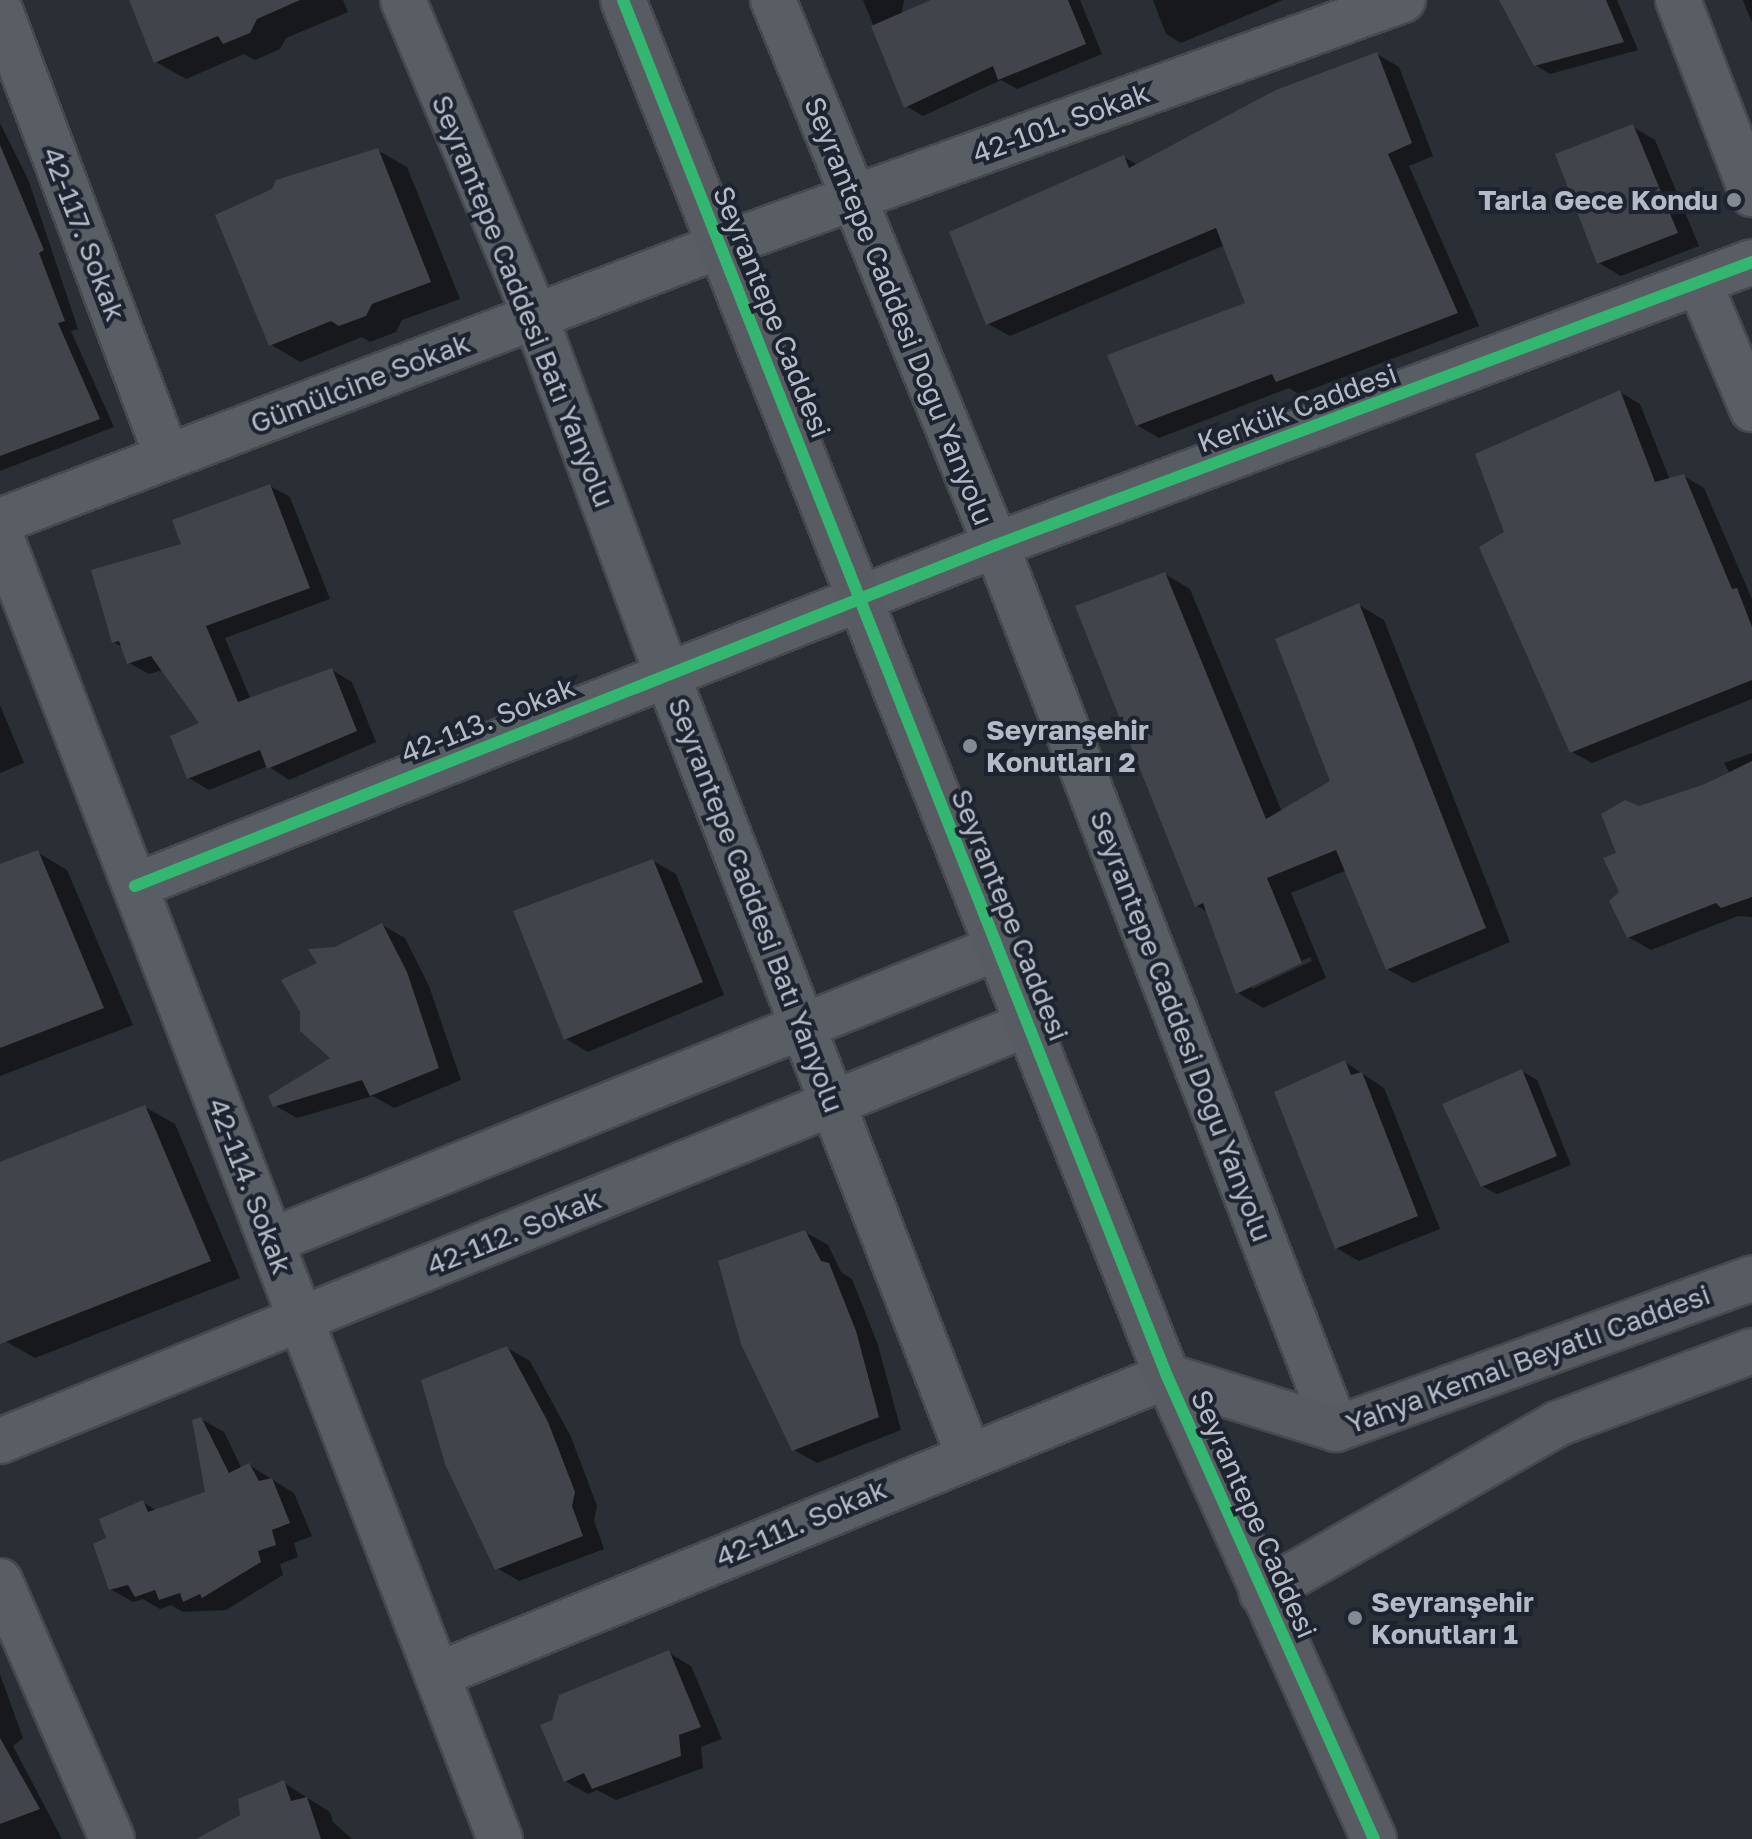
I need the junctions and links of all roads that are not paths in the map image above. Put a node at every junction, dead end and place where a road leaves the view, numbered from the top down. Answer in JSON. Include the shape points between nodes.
{"nodes":[{"id":1,"x":403,"y":0,"type":"edge"},
{"id":2,"x":623,"y":0,"type":"edge"},
{"id":3,"x":773,"y":0,"type":"edge"},
{"id":4,"x":1403,"y":0,"type":"edge"},
{"id":5,"x":1678,"y":0,"type":"edge"},
{"id":6,"x":0,"y":10,"type":"edge"},
{"id":7,"x":1752,"y":194,"type":"edge"},
{"id":8,"x":850,"y":199,"type":"junction"},
{"id":9,"x":720,"y":246,"type":"junction"},
{"id":10,"x":1752,"y":262,"type":"edge"},
{"id":11,"x":1699,"y":282,"type":"junction"},
{"id":12,"x":535,"y":316,"type":"junction"},
{"id":13,"x":1752,"y":409,"type":"edge"},
{"id":14,"x":167,"y":457,"type":"junction"},
{"id":15,"x":0,"y":521,"type":"edge"},
{"id":16,"x":0,"y":534,"type":"edge"},
{"id":17,"x":996,"y":545,"type":"junction"},
{"id":18,"x":860,"y":601,"type":"junction"},
{"id":19,"x":667,"y":675,"type":"junction"},
{"id":20,"x":135,"y":886,"type":"junction"},
{"id":21,"x":997,"y":948,"type":"junction"},
{"id":22,"x":1028,"y":1024,"type":"junction"},
{"id":23,"x":803,"y":1027,"type":"junction"},
{"id":24,"x":831,"y":1101,"type":"junction"},
{"id":25,"x":271,"y":1241,"type":"junction"},
{"id":26,"x":1752,"y":1278,"type":"edge"},
{"id":27,"x":301,"y":1319,"type":"junction"},
{"id":28,"x":1752,"y":1351,"type":"edge"},
{"id":29,"x":1167,"y":1376,"type":"junction"},
{"id":30,"x":1336,"y":1429,"type":"junction"},
{"id":31,"x":0,"y":1441,"type":"edge"},
{"id":32,"x":968,"y":1454,"type":"junction"},
{"id":33,"x":0,"y":1581,"type":"edge"},
{"id":34,"x":1262,"y":1593,"type":"junction"},
{"id":35,"x":437,"y":1675,"type":"junction"},
{"id":36,"x":112,"y":1839,"type":"edge"},
{"id":37,"x":500,"y":1839,"type":"edge"},
{"id":38,"x":1374,"y":1839,"type":"edge"}],
"edges":[{"from":1,"to":12,"type":"street","name":"Seyrantepe Caddesi Batı Yanyolu"},
{"from":2,"to":9,"type":"street","name":"Seyrantepe Caddesi"},
{"from":3,"to":8,"type":"street","name":"Seyrantepe Caddesi Doğu Yanyolu"},
{"from":4,"to":8,"type":"street","name":"42-101. Sokak"},
{"from":5,"to":7,"type":"street"},
{"from":6,"to":14,"type":"street","name":"42-117. Sokak"},
{"from":8,"to":9,"type":"street","name":"42-101. Sokak"},
{"from":8,"to":17,"type":"street","name":"Seyrantepe Caddesi Doğu Yanyolu"},
{"from":9,"to":12,"type":"street","name":"Gümülcine Sokak"},
{"from":9,"to":18,"type":"street","name":"Seyrantepe Caddesi"},
{"from":10,"to":11,"type":"street","name":"Kerkük Caddesi"},
{"from":11,"to":13,"type":"street"},
{"from":11,"to":17,"type":"street","name":"Kerkük Caddesi"},
{"from":12,"to":14,"type":"street","name":"Gümülcine Sokak"},
{"from":12,"to":19,"type":"street","name":"Seyrantepe Caddesi Batı Yanyolu"},
{"from":14,"to":15,"type":"street","name":"Gümülcine Sokak"},
{"from":16,"to":20,"type":"street","name":"42-114. Sokak"},
{"from":17,"to":18,"type":"street","name":"Kerkük Caddesi"},
{"from":17,"to":30,"type":"street","name":"Seyrantepe Caddesi Doğu Yanyolu"},
{"from":18,"to":19,"type":"street","name":"42-113. Sokak"},
{"from":18,"to":21,"type":"street","name":"Seyrantepe Caddesi"},
{"from":19,"to":20,"type":"street","name":"42-113. Sokak"},
{"from":19,"to":23,"type":"street","name":"Seyrantepe Caddesi Batı Yanyolu"},
{"from":20,"to":25,"type":"street","name":"42-114. Sokak"},
{"from":21,"to":22,"type":"street","name":"Seyrantepe Caddesi"},
{"from":21,"to":23,"type":"street"},
{"from":22,"to":24,"type":"street","name":"42-112. Sokak"},
{"from":22,"to":29,"type":"street","name":"Seyrantepe Caddesi"},
{"from":23,"to":24,"type":"street","name":"Seyrantepe Caddesi Batı Yanyolu"},
{"from":23,"to":25,"type":"street"},
{"from":24,"to":27,"type":"street","name":"42-112. Sokak"},
{"from":24,"to":32,"type":"street","name":"Seyrantepe Caddesi Batı Yanyolu"},
{"from":25,"to":27,"type":"street","name":"42-114. Sokak"},
{"from":26,"to":30,"type":"street","name":"Yahya Kemal Beyatlı Caddesi"},
{"from":27,"to":31,"type":"street","name":"42-112. Sokak"},
{"from":27,"to":35,"type":"street","name":"42-114. Sokak"},
{"from":28,"to":34,"type":"street","via":[[1557,1424]]},
{"from":29,"to":30,"type":"street","name":"Yahya Kemal Beyatlı Caddesi"},
{"from":29,"to":32,"type":"street","name":"42-111. Sokak"},
{"from":29,"to":34,"type":"street","name":"Seyrantepe Caddesi"},
{"from":32,"to":35,"type":"street","name":"42-111. Sokak"},
{"from":33,"to":36,"type":"street"},
{"from":34,"to":38,"type":"street","name":"Seyrantepe Caddesi"},
{"from":35,"to":37,"type":"street","name":"42-114. Sokak"}]}
